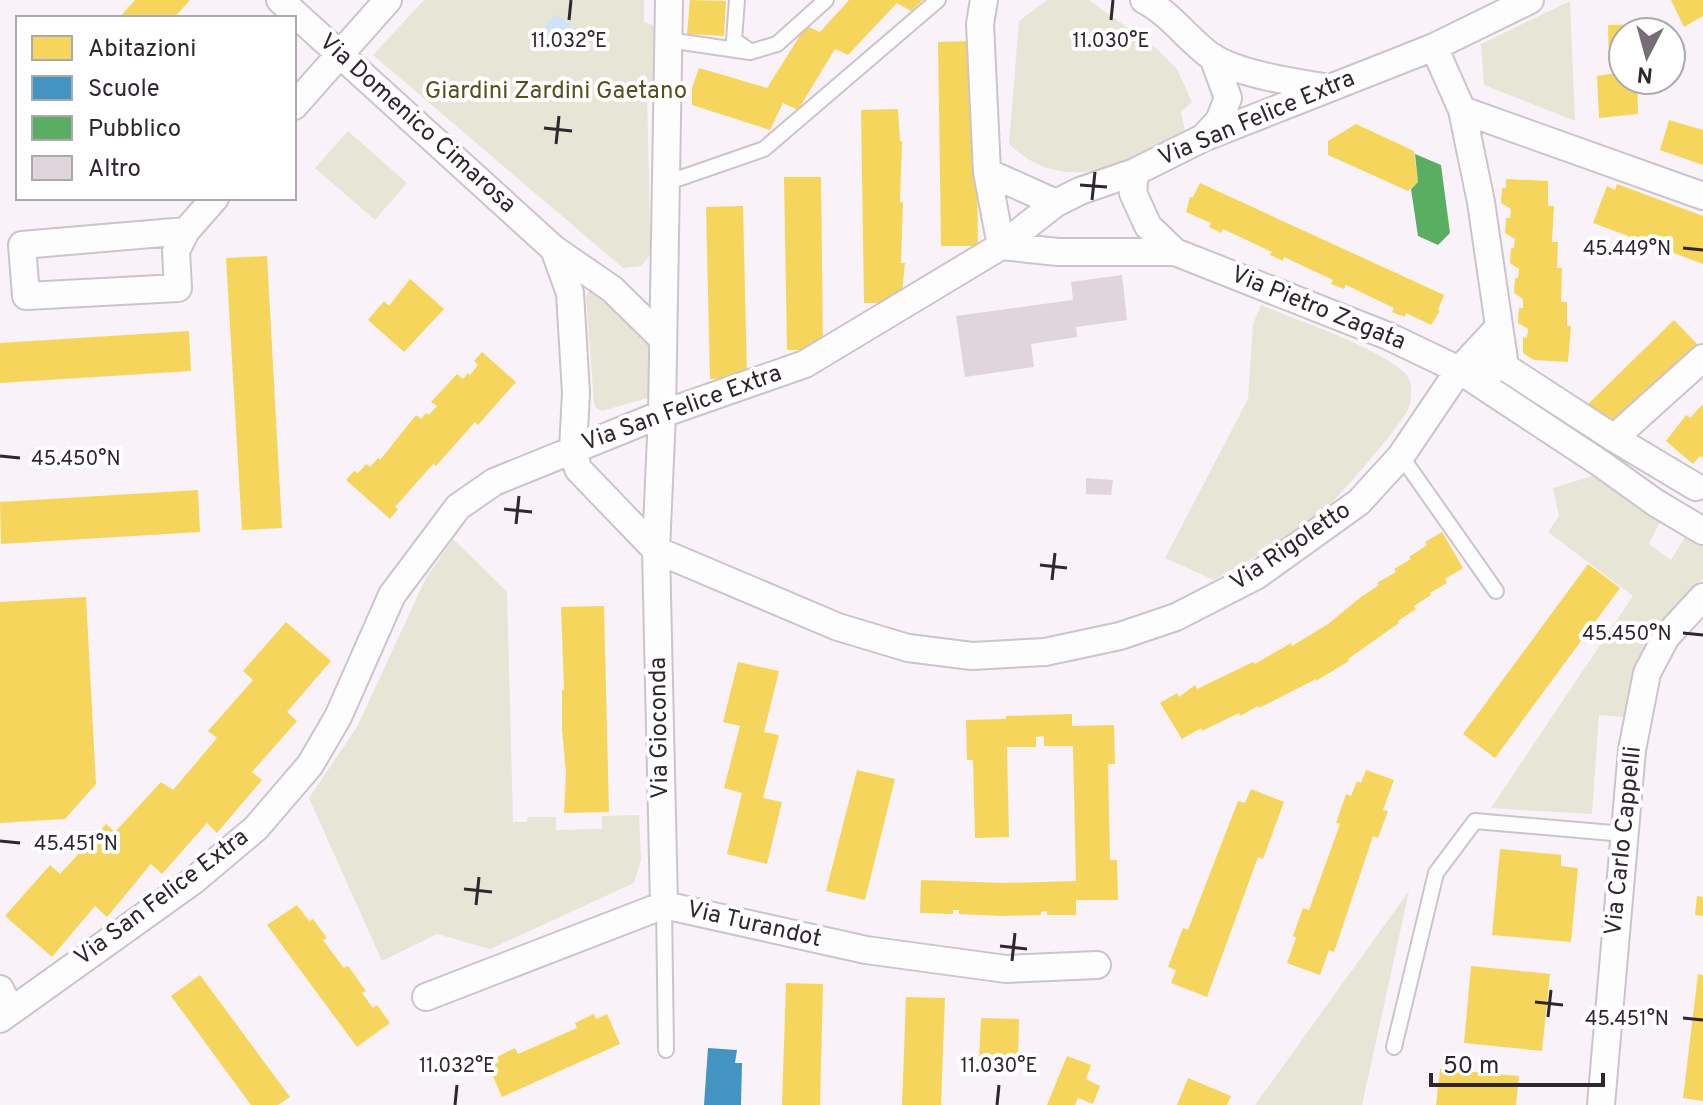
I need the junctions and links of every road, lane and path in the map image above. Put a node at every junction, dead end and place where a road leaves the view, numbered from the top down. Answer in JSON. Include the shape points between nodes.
{"nodes":[{"id":1,"x":280,"y":0,"type":"edge"},
{"id":2,"x":388,"y":0,"type":"edge"},
{"id":3,"x":669,"y":0,"type":"edge"},
{"id":4,"x":737,"y":0,"type":"edge"},
{"id":5,"x":826,"y":0,"type":"edge"},
{"id":6,"x":938,"y":0,"type":"edge"},
{"id":7,"x":984,"y":0,"type":"edge"},
{"id":8,"x":1530,"y":0,"type":"edge"},
{"id":9,"x":1151,"y":2,"type":"edge"},
{"id":10,"x":668,"y":40,"type":"junction"},
{"id":11,"x":1434,"y":47,"type":"junction"},
{"id":12,"x":750,"y":52,"type":"junction"},
{"id":13,"x":340,"y":53,"type":"junction"},
{"id":14,"x":1213,"y":57,"type":"junction"},
{"id":15,"x":1328,"y":88,"type":"junction"},
{"id":16,"x":296,"y":104,"type":"edge"},
{"id":17,"x":1462,"y":110,"type":"junction"},
{"id":18,"x":1203,"y":138,"type":"junction"},
{"id":19,"x":987,"y":172,"type":"junction"},
{"id":20,"x":1135,"y":172,"type":"junction"},
{"id":21,"x":666,"y":183,"type":"junction"},
{"id":22,"x":1703,"y":196,"type":"edge"},
{"id":23,"x":213,"y":200,"type":"edge"},
{"id":24,"x":1056,"y":203,"type":"junction"},
{"id":25,"x":186,"y":231,"type":"junction"},
{"id":26,"x":1001,"y":246,"type":"junction"},
{"id":27,"x":554,"y":249,"type":"junction"},
{"id":28,"x":1175,"y":252,"type":"junction"},
{"id":29,"x":1499,"y":327,"type":"junction"},
{"id":30,"x":663,"y":339,"type":"junction"},
{"id":31,"x":1703,"y":358,"type":"edge"},
{"id":32,"x":1505,"y":367,"type":"junction"},
{"id":33,"x":1459,"y":370,"type":"junction"},
{"id":34,"x":662,"y":414,"type":"junction"},
{"id":35,"x":1614,"y":438,"type":"junction"},
{"id":36,"x":573,"y":449,"type":"junction"},
{"id":37,"x":1401,"y":456,"type":"junction"},
{"id":38,"x":1696,"y":487,"type":"dead end"},
{"id":39,"x":1703,"y":531,"type":"edge"},
{"id":40,"x":656,"y":550,"type":"junction"},
{"id":41,"x":1496,"y":591,"type":"dead end"},
{"id":42,"x":1703,"y":597,"type":"edge"},
{"id":43,"x":1624,"y":834,"type":"junction"},
{"id":44,"x":664,"y":905,"type":"junction"},
{"id":45,"x":1097,"y":965,"type":"dead end"},
{"id":46,"x":426,"y":997,"type":"dead end"},
{"id":47,"x":4,"y":1006,"type":"edge"},
{"id":48,"x":1394,"y":1047,"type":"dead end"},
{"id":49,"x":666,"y":1050,"type":"dead end"},
{"id":50,"x":1601,"y":1105,"type":"edge"}],
"edges":[{"from":1,"to":13,"type":"street","name":"Via Domenico Cimarosa"},
{"from":2,"to":13,"type":"street"},
{"from":3,"to":10,"type":"street","name":"Via Gioconda"},
{"from":4,"to":12,"type":"lane","via":[[734,40]]},
{"from":5,"to":12,"type":"lane","via":[[777,44]]},
{"from":6,"to":21,"type":"lane","via":[[764,149]]},
{"from":7,"to":19,"type":"street","via":[[980,24]]},
{"from":8,"to":11,"type":"street","name":"Via San Felice Extra"},
{"from":9,"to":14,"type":"street"},
{"from":10,"to":12,"type":"lane"},
{"from":10,"to":21,"type":"street","name":"Via Gioconda"},
{"from":11,"to":15,"type":"street","name":"Via San Felice Extra"},
{"from":11,"to":17,"type":"street"},
{"from":13,"to":16,"type":"street"},
{"from":13,"to":27,"type":"street","name":"Via Domenico Cimarosa"},
{"from":14,"to":15,"type":"street","via":[[1268,78]]},
{"from":14,"to":18,"type":"street","via":[[1228,98],[1219,121]]},
{"from":15,"to":18,"type":"street","name":"Via San Felice Extra"},
{"from":17,"to":22,"type":"street"},
{"from":17,"to":29,"type":"street"},
{"from":18,"to":20,"type":"street","name":"Via San Felice Extra"},
{"from":19,"to":24,"type":"street"},
{"from":19,"to":26,"type":"street"},
{"from":20,"to":24,"type":"street","name":"Via San Felice Extra"},
{"from":20,"to":28,"type":"street","name":"Via Pietro Zagata","via":[[1133,193],[1148,226]]},
{"from":21,"to":30,"type":"street","name":"Via Gioconda"},
{"from":23,"to":25,"type":"street"},
{"from":24,"to":26,"type":"street","name":"Via San Felice Extra"},
{"from":25,"to":25,"type":"street","via":[[22,245],[26,296],[178,288],[176,251]]},
{"from":26,"to":28,"type":"street","name":"Via Pietro Zagata","via":[[1058,252]]},
{"from":26,"to":34,"type":"street","name":"Via San Felice Extra","via":[[805,364]]},
{"from":27,"to":30,"type":"street","name":"Via Domenico Cimarosa","via":[[612,289]]},
{"from":27,"to":36,"type":"street","name":"Via Domenico Cimarosa","via":[[570,293],[576,393]]},
{"from":28,"to":33,"type":"street","name":"Via Pietro Zagata","via":[[1388,336]]},
{"from":29,"to":32,"type":"street"},
{"from":29,"to":33,"type":"street"},
{"from":30,"to":34,"type":"street","name":"Via Gioconda"},
{"from":31,"to":35,"type":"street"},
{"from":32,"to":33,"type":"street","name":"Via Pietro Zagata"},
{"from":32,"to":35,"type":"street"},
{"from":33,"to":37,"type":"street","name":"Via Rigoletto"},
{"from":33,"to":39,"type":"street","name":"Via Pietro Zagata"},
{"from":34,"to":36,"type":"street","name":"Via San Felice Extra"},
{"from":34,"to":40,"type":"street","name":"Via Gioconda"},
{"from":35,"to":38,"type":"street"},
{"from":36,"to":40,"type":"street","via":[[578,469]]},
{"from":36,"to":47,"type":"street","name":"Via San Felice Extra","via":[[494,482],[458,507],[392,595],[338,717],[310,765],[256,828],[193,881]]},
{"from":37,"to":40,"type":"street","name":"Via Rigoletto","via":[[1359,502],[1256,576],[1176,617],[1045,652],[972,656],[908,648],[838,627]]},
{"from":37,"to":41,"type":"lane"},
{"from":40,"to":44,"type":"street","name":"Via Gioconda"},
{"from":42,"to":43,"type":"street","name":"Via Carlo Cappelli","via":[[1666,637],[1647,673]]},
{"from":43,"to":48,"type":"lane","via":[[1475,821],[1436,873]]},
{"from":43,"to":50,"type":"street","name":"Via Carlo Cappelli"},
{"from":44,"to":45,"type":"street","name":"Via Turandot","via":[[881,953],[1006,969]]},
{"from":44,"to":46,"type":"street","name":"Via Turandot"},
{"from":44,"to":49,"type":"lane"}]}
